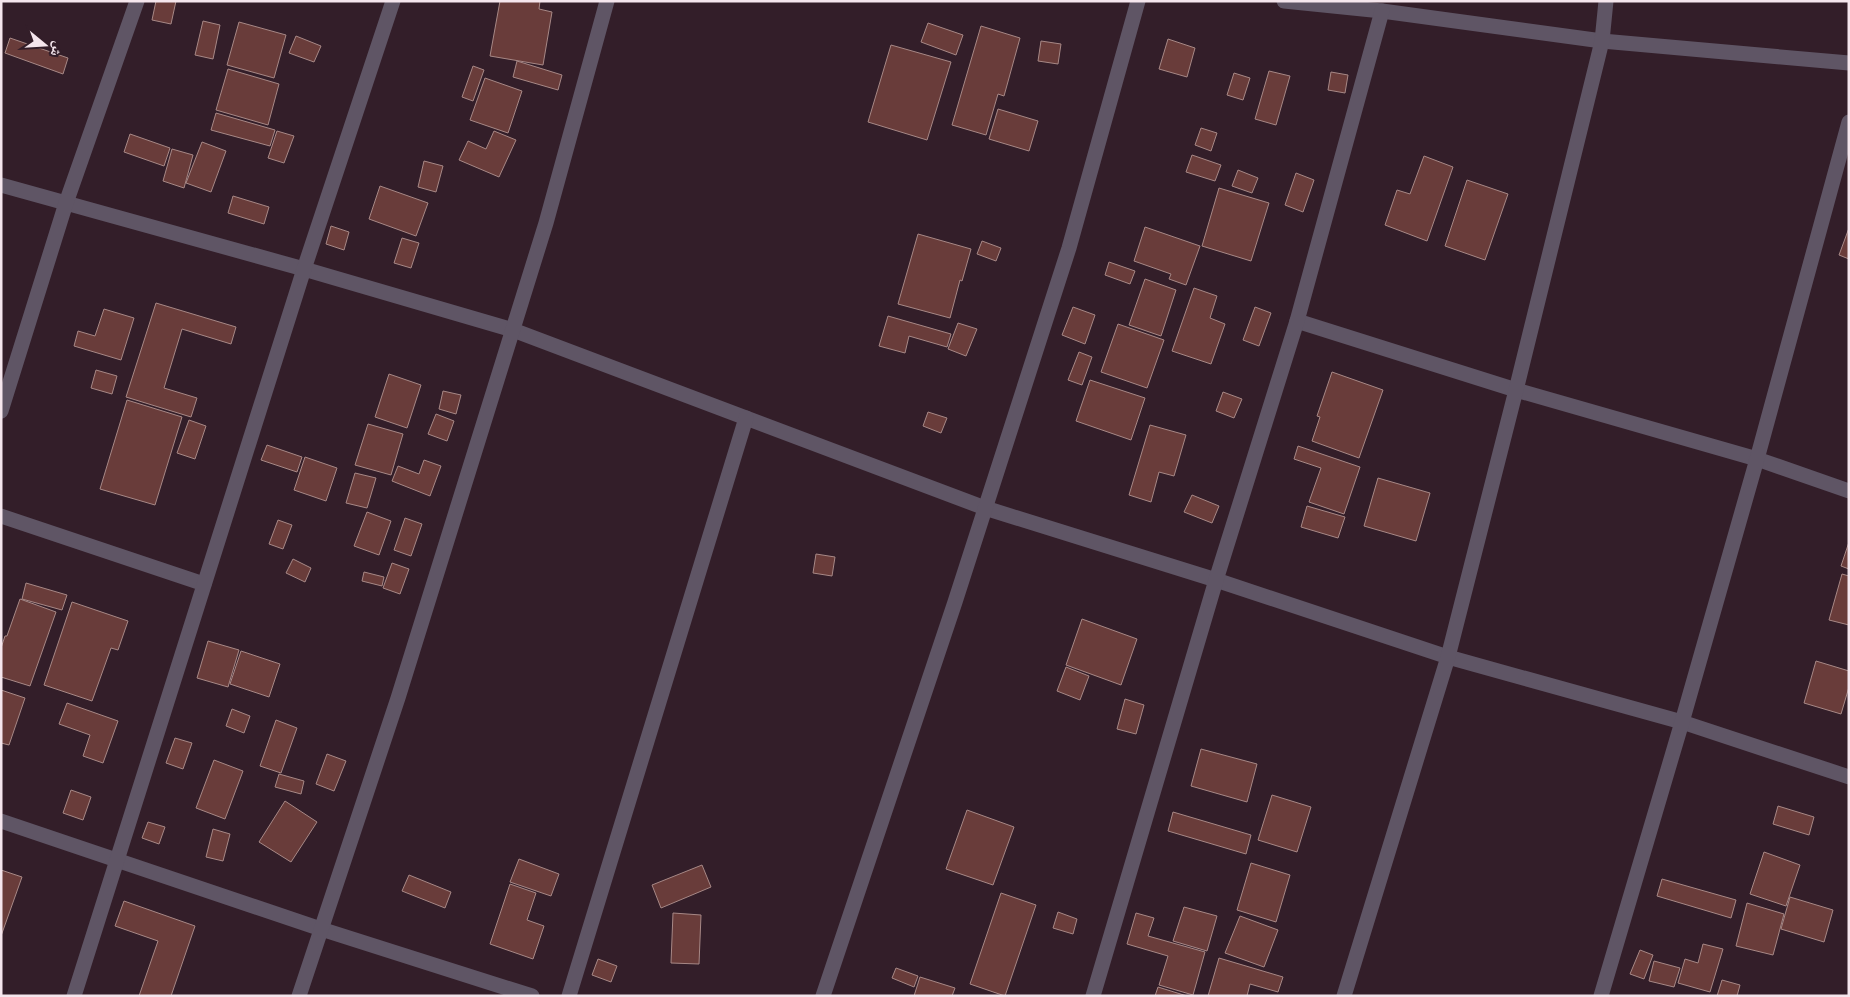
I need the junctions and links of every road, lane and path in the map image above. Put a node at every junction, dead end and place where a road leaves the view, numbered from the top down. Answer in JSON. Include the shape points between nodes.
{"nodes":[{"id":1,"x":138,"y":1,"type":"edge"},
{"id":2,"x":393,"y":1,"type":"edge"},
{"id":3,"x":607,"y":1,"type":"edge"},
{"id":4,"x":1138,"y":1,"type":"edge"},
{"id":5,"x":1284,"y":1,"type":"edge"},
{"id":6,"x":1606,"y":1,"type":"edge"},
{"id":7,"x":1382,"y":11,"type":"junction"},
{"id":8,"x":1602,"y":41,"type":"junction"},
{"id":9,"x":1849,"y":63,"type":"edge"},
{"id":10,"x":1849,"y":122,"type":"edge"},
{"id":11,"x":1,"y":185,"type":"edge"},
{"id":12,"x":66,"y":203,"type":"junction"},
{"id":13,"x":304,"y":269,"type":"junction"},
{"id":14,"x":1297,"y":321,"type":"junction"},
{"id":15,"x":513,"y":330,"type":"junction"},
{"id":16,"x":1516,"y":390,"type":"junction"},
{"id":17,"x":1,"y":411,"type":"edge"},
{"id":18,"x":746,"y":418,"type":"junction"},
{"id":19,"x":1757,"y":459,"type":"junction"},
{"id":20,"x":1849,"y":491,"type":"edge"},
{"id":21,"x":985,"y":508,"type":"junction"},
{"id":22,"x":1,"y":516,"type":"edge"},
{"id":23,"x":1216,"y":580,"type":"junction"},
{"id":24,"x":204,"y":584,"type":"junction"},
{"id":25,"x":1448,"y":657,"type":"junction"},
{"id":26,"x":1682,"y":722,"type":"junction"},
{"id":27,"x":1849,"y":777,"type":"edge"},
{"id":28,"x":1,"y":821,"type":"edge"},
{"id":29,"x":117,"y":860,"type":"junction"},
{"id":30,"x":321,"y":929,"type":"junction"},
{"id":31,"x":74,"y":996,"type":"edge"},
{"id":32,"x":299,"y":996,"type":"edge"},
{"id":33,"x":532,"y":996,"type":"edge"},
{"id":34,"x":569,"y":996,"type":"edge"},
{"id":35,"x":823,"y":996,"type":"edge"},
{"id":36,"x":1092,"y":996,"type":"edge"},
{"id":37,"x":1344,"y":996,"type":"edge"},
{"id":38,"x":1601,"y":996,"type":"edge"}],
"edges":[{"from":1,"to":12,"type":"street"},
{"from":2,"to":13,"type":"street"},
{"from":3,"to":15,"type":"street"},
{"from":4,"to":21,"type":"street","via":[[1069,248]]},
{"from":5,"to":7,"type":"street"},
{"from":6,"to":8,"type":"street"},
{"from":7,"to":8,"type":"street"},
{"from":7,"to":14,"type":"street"},
{"from":8,"to":9,"type":"street"},
{"from":8,"to":16,"type":"street"},
{"from":10,"to":19,"type":"street"},
{"from":11,"to":12,"type":"street"},
{"from":12,"to":13,"type":"street"},
{"from":12,"to":17,"type":"street"},
{"from":13,"to":15,"type":"street"},
{"from":13,"to":24,"type":"street"},
{"from":14,"to":16,"type":"street"},
{"from":14,"to":23,"type":"street"},
{"from":15,"to":18,"type":"street"},
{"from":15,"to":30,"type":"street","via":[[398,698]]},
{"from":16,"to":19,"type":"street"},
{"from":16,"to":25,"type":"street"},
{"from":18,"to":21,"type":"street"},
{"from":18,"to":34,"type":"street"},
{"from":19,"to":20,"type":"street"},
{"from":19,"to":26,"type":"street"},
{"from":21,"to":23,"type":"street"},
{"from":21,"to":35,"type":"street"},
{"from":22,"to":24,"type":"street"},
{"from":23,"to":25,"type":"street"},
{"from":23,"to":36,"type":"street"},
{"from":24,"to":29,"type":"street"},
{"from":25,"to":26,"type":"street"},
{"from":25,"to":37,"type":"street"},
{"from":26,"to":27,"type":"street"},
{"from":26,"to":38,"type":"street"},
{"from":28,"to":29,"type":"street"},
{"from":29,"to":30,"type":"street"},
{"from":29,"to":31,"type":"street"},
{"from":30,"to":32,"type":"street"},
{"from":30,"to":33,"type":"street"}]}
